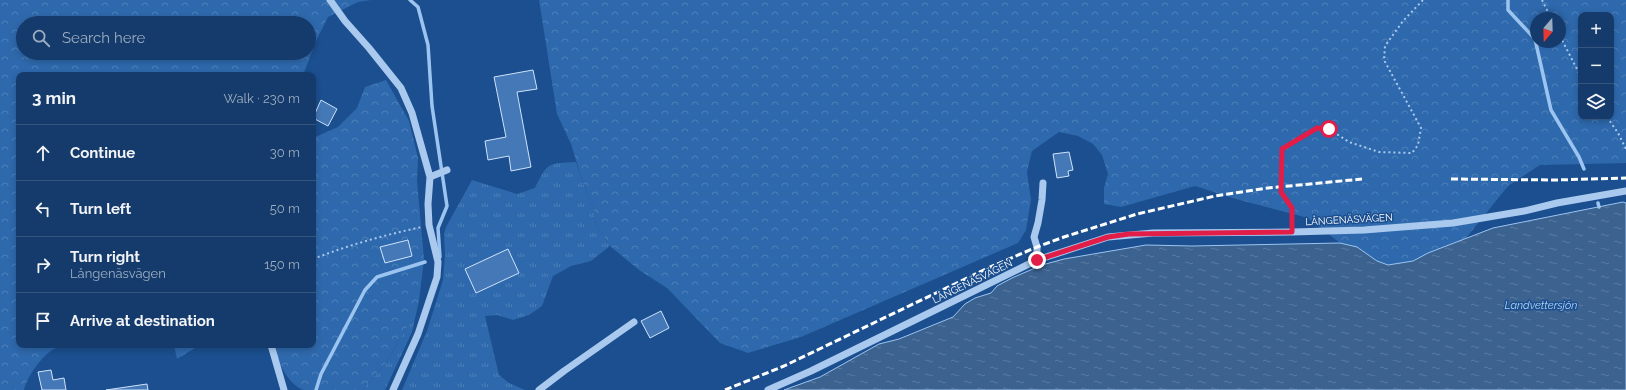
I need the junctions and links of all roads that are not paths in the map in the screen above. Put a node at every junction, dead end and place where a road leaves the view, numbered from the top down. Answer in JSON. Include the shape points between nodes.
{"nodes":[{"id":1,"x":330,"y":0,"type":"edge"},
{"id":2,"x":447,"y":170,"type":"dead end"},
{"id":3,"x":430,"y":177,"type":"junction"},
{"id":4,"x":1042,"y":183,"type":"dead end"},
{"id":5,"x":1626,"y":191,"type":"edge"},
{"id":6,"x":1037,"y":260,"type":"junction"},
{"id":7,"x":634,"y":322,"type":"dead end"},
{"id":8,"x":272,"y":348,"type":"edge"},
{"id":9,"x":284,"y":390,"type":"edge"},
{"id":10,"x":393,"y":390,"type":"edge"},
{"id":11,"x":539,"y":390,"type":"edge"},
{"id":12,"x":768,"y":390,"type":"edge"}],
"edges":[{"from":1,"to":3,"type":"street","via":[[401,88],[412,113]]},
{"from":2,"to":3,"type":"street"},
{"from":3,"to":10,"type":"street","via":[[429,225],[438,262],[437,276],[418,334]]},
{"from":4,"to":6,"type":"street","via":[[1042,200],[1034,237]]},
{"from":5,"to":6,"type":"street","name":"LÅNGENÄSVÄGEN","via":[[1454,223],[1364,230],[1129,234],[1108,237]]},
{"from":6,"to":12,"type":"street","name":"LÅNGENÄSVÄGEN"},
{"from":7,"to":11,"type":"street"},
{"from":8,"to":9,"type":"street"}]}
